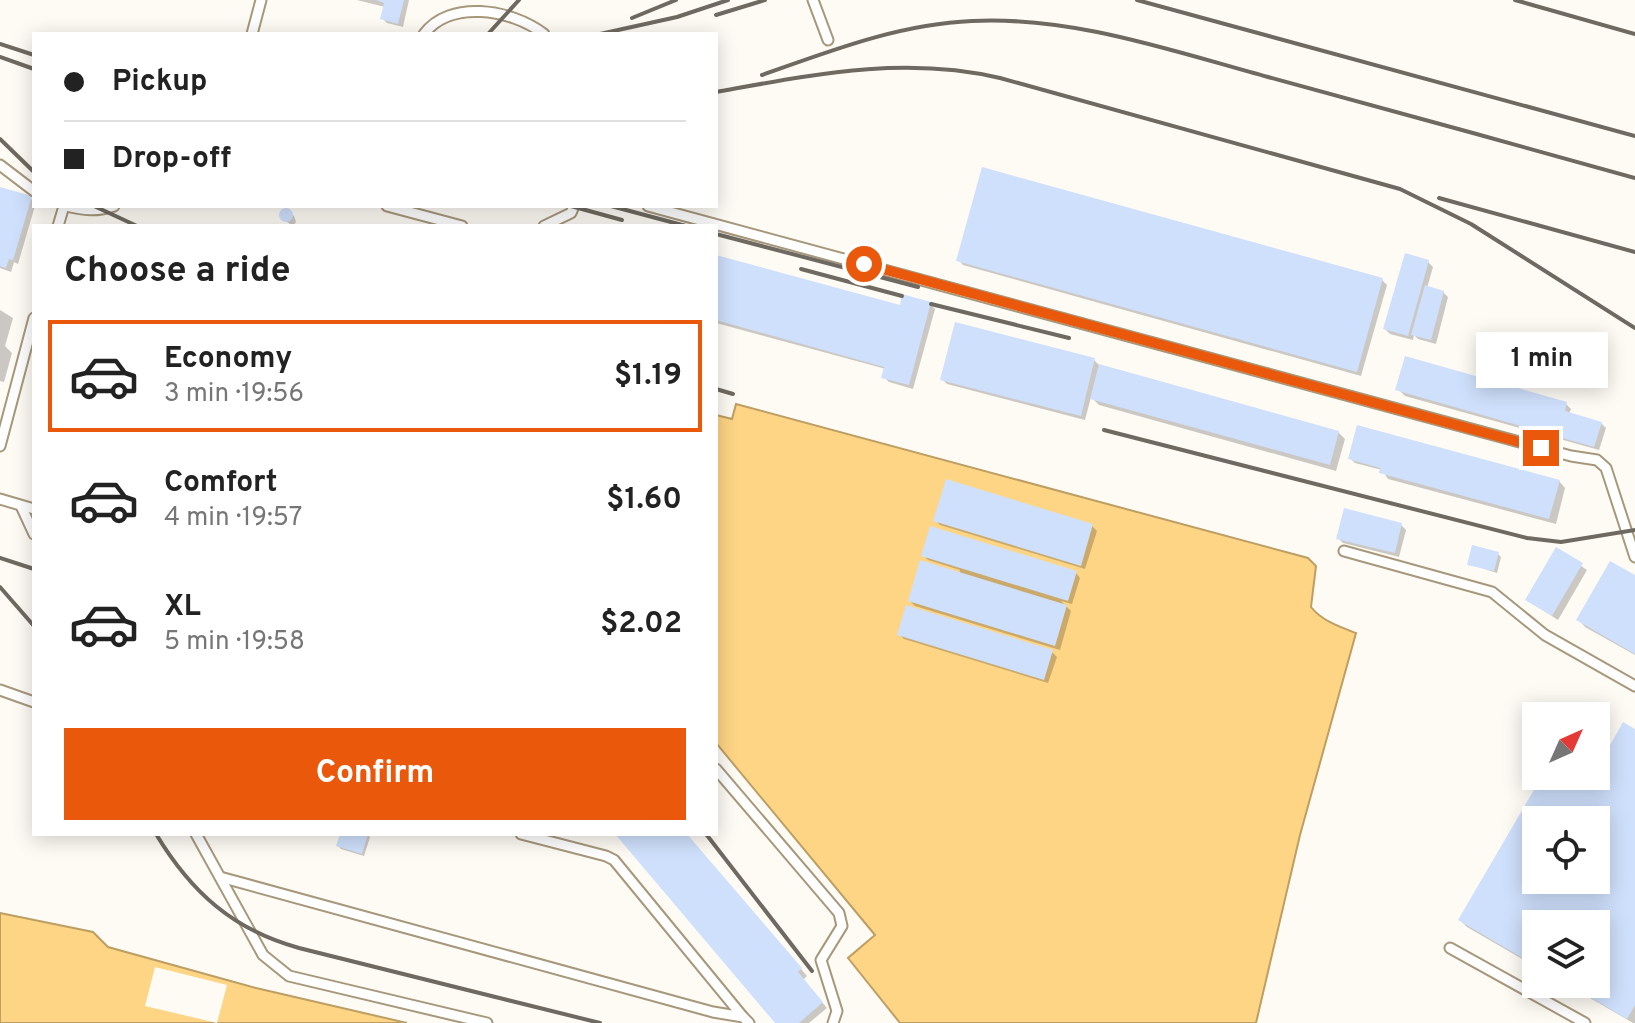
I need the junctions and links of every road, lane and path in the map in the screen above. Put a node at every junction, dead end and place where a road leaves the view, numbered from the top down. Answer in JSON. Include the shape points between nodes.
{"nodes":[{"id":1,"x":261,"y":0,"type":"edge"},
{"id":2,"x":813,"y":0,"type":"edge"},
{"id":3,"x":253,"y":32,"type":"edge"},
{"id":4,"x":426,"y":32,"type":"edge"},
{"id":5,"x":541,"y":32,"type":"edge"},
{"id":6,"x":828,"y":40,"type":"dead end"},
{"id":7,"x":0,"y":165,"type":"edge"},
{"id":8,"x":32,"y":189,"type":"edge"},
{"id":9,"x":76,"y":208,"type":"edge"},
{"id":10,"x":108,"y":208,"type":"edge"},
{"id":11,"x":394,"y":208,"type":"edge"},
{"id":12,"x":573,"y":208,"type":"edge"},
{"id":13,"x":655,"y":208,"type":"edge"},
{"id":14,"x":454,"y":224,"type":"edge"},
{"id":15,"x":548,"y":224,"type":"edge"},
{"id":16,"x":714,"y":224,"type":"edge"},
{"id":17,"x":718,"y":225,"type":"edge"},
{"id":18,"x":32,"y":326,"type":"edge"},
{"id":19,"x":0,"y":446,"type":"edge"},
{"id":20,"x":0,"y":499,"type":"edge"},
{"id":21,"x":21,"y":506,"type":"junction"},
{"id":22,"x":32,"y":509,"type":"edge"},
{"id":23,"x":32,"y":530,"type":"edge"},
{"id":24,"x":1344,"y":551,"type":"dead end"},
{"id":25,"x":1635,"y":557,"type":"edge"},
{"id":26,"x":1635,"y":686,"type":"edge"},
{"id":27,"x":0,"y":690,"type":"edge"},
{"id":28,"x":32,"y":701,"type":"edge"},
{"id":29,"x":718,"y":771,"type":"edge"},
{"id":30,"x":197,"y":836,"type":"edge"},
{"id":31,"x":529,"y":836,"type":"edge"},
{"id":32,"x":220,"y":877,"type":"junction"},
{"id":33,"x":1450,"y":948,"type":"dead end"},
{"id":34,"x":746,"y":1020,"type":"edge"},
{"id":35,"x":487,"y":1023,"type":"edge"},
{"id":36,"x":833,"y":1023,"type":"edge"},
{"id":37,"x":1585,"y":1023,"type":"edge"}],
"edges":[{"from":1,"to":3,"type":"lane"},
{"from":2,"to":6,"type":"lane"},
{"from":4,"to":5,"type":"lane","via":[[440,14],[466,6],[513,16]]},
{"from":7,"to":8,"type":"lane"},
{"from":9,"to":10,"type":"lane"},
{"from":11,"to":14,"type":"lane"},
{"from":12,"to":15,"type":"lane"},
{"from":13,"to":16,"type":"lane"},
{"from":17,"to":25,"type":"lane","via":[[1597,460],[1606,468]]},
{"from":18,"to":19,"type":"lane"},
{"from":20,"to":21,"type":"lane"},
{"from":21,"to":22,"type":"lane"},
{"from":21,"to":23,"type":"lane"},
{"from":24,"to":26,"type":"lane","via":[[1492,592],[1545,635]]},
{"from":27,"to":28,"type":"lane"},
{"from":29,"to":36,"type":"lane","via":[[839,913],[842,926],[821,960],[837,1011]]},
{"from":30,"to":32,"type":"lane"},
{"from":31,"to":34,"type":"lane","via":[[606,856],[622,868]]},
{"from":32,"to":34,"type":"lane"},
{"from":32,"to":35,"type":"lane","via":[[263,955],[289,976]]},
{"from":33,"to":37,"type":"lane"}]}
